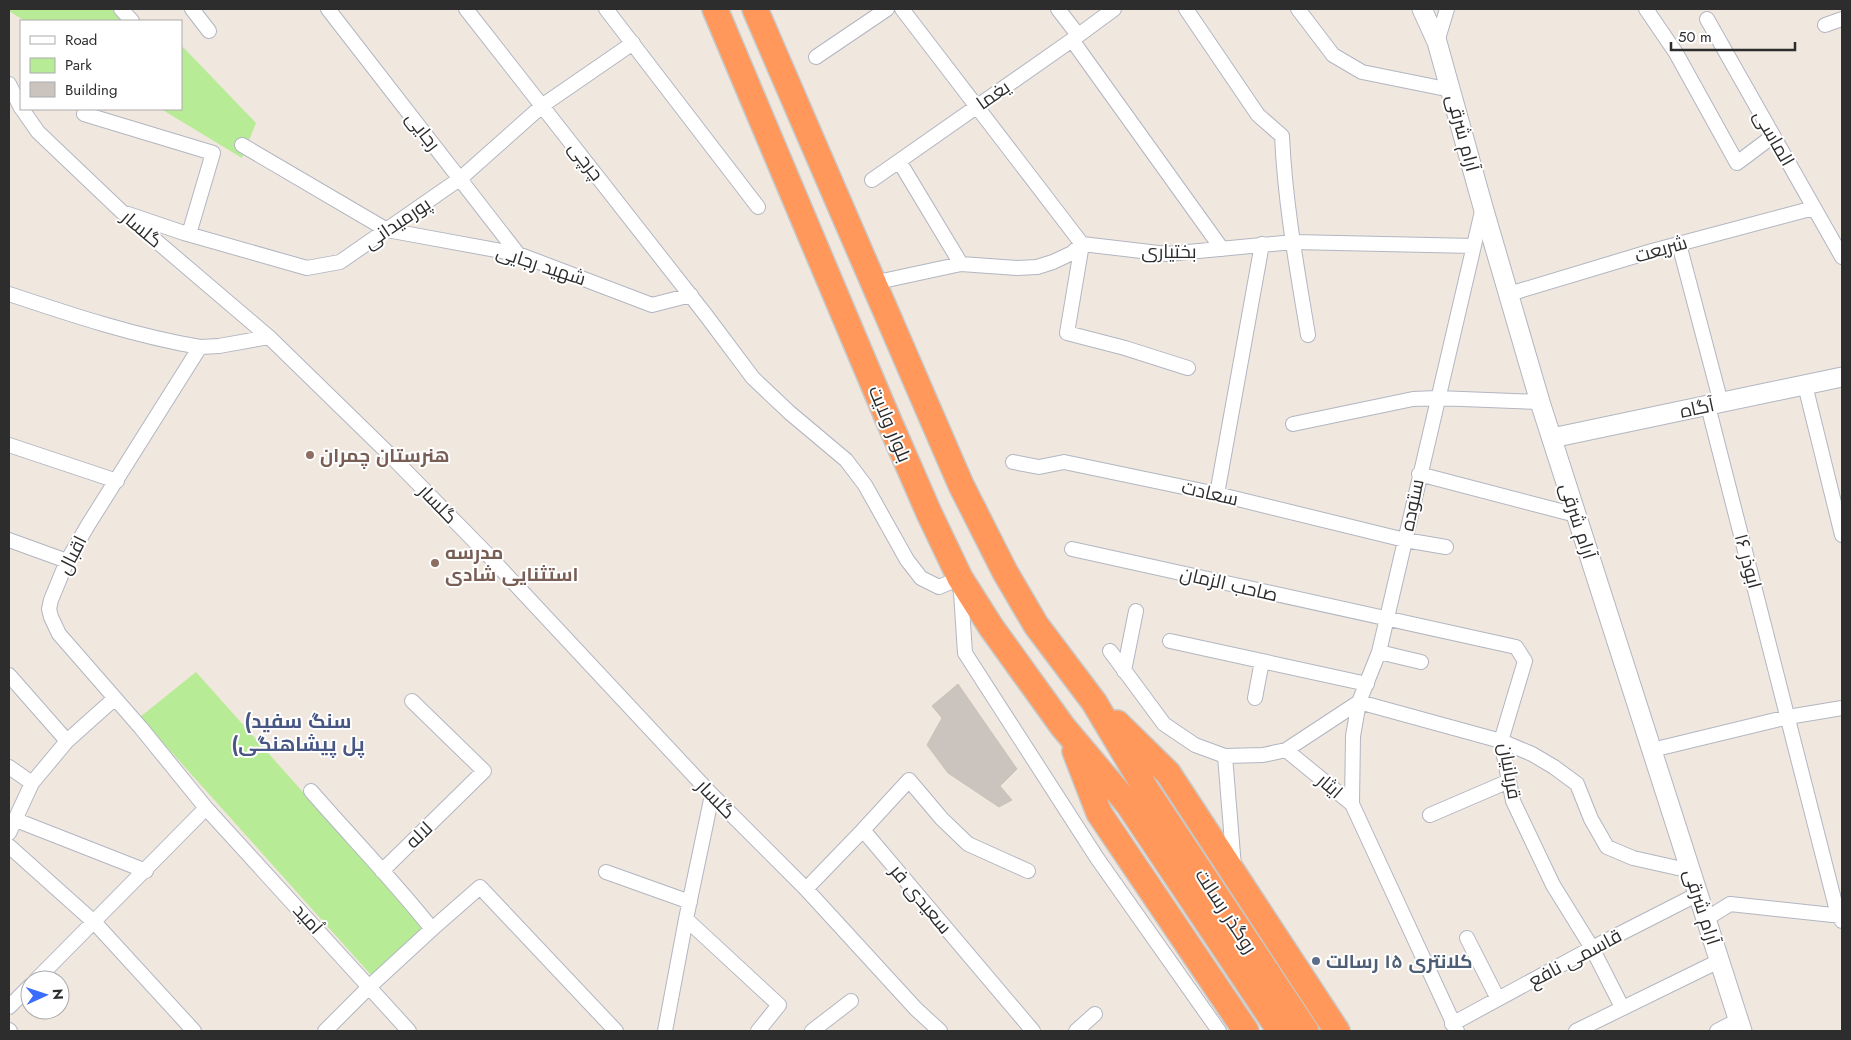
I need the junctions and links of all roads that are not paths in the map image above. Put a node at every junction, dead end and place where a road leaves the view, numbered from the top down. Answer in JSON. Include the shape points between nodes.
{"nodes":[{"id":1,"x":121,"y":9,"type":"edge"},
{"id":2,"x":192,"y":9,"type":"edge"},
{"id":3,"x":328,"y":9,"type":"edge"},
{"id":4,"x":466,"y":9,"type":"edge"},
{"id":5,"x":606,"y":9,"type":"edge"},
{"id":6,"x":715,"y":9,"type":"edge"},
{"id":7,"x":755,"y":9,"type":"edge"},
{"id":8,"x":887,"y":9,"type":"edge"},
{"id":9,"x":902,"y":9,"type":"edge"},
{"id":10,"x":1058,"y":9,"type":"edge"},
{"id":11,"x":1114,"y":9,"type":"edge"},
{"id":12,"x":1186,"y":9,"type":"edge"},
{"id":13,"x":1298,"y":9,"type":"edge"},
{"id":14,"x":1422,"y":9,"type":"edge"},
{"id":15,"x":1447,"y":9,"type":"edge"},
{"id":16,"x":1646,"y":9,"type":"edge"},
{"id":17,"x":1707,"y":19,"type":"dead end"},
{"id":18,"x":1842,"y":19,"type":"edge"},
{"id":19,"x":131,"y":20,"type":"edge"},
{"id":20,"x":1825,"y":25,"type":"dead end"},
{"id":21,"x":209,"y":31,"type":"dead end"},
{"id":22,"x":1075,"y":38,"type":"junction"},
{"id":23,"x":1437,"y":42,"type":"junction"},
{"id":24,"x":633,"y":43,"type":"junction"},
{"id":25,"x":816,"y":57,"type":"dead end"},
{"id":26,"x":9,"y":84,"type":"edge"},
{"id":27,"x":1451,"y":90,"type":"junction"},
{"id":28,"x":20,"y":104,"type":"edge"},
{"id":29,"x":543,"y":105,"type":"junction"},
{"id":30,"x":976,"y":107,"type":"junction"},
{"id":31,"x":23,"y":110,"type":"edge"},
{"id":32,"x":84,"y":114,"type":"dead end"},
{"id":33,"x":1773,"y":136,"type":"junction"},
{"id":34,"x":242,"y":145,"type":"dead end"},
{"id":35,"x":899,"y":161,"type":"junction"},
{"id":36,"x":461,"y":178,"type":"junction"},
{"id":37,"x":872,"y":180,"type":"dead end"},
{"id":38,"x":758,"y":207,"type":"dead end"},
{"id":39,"x":1483,"y":207,"type":"junction"},
{"id":40,"x":1814,"y":208,"type":"junction"},
{"id":41,"x":121,"y":211,"type":"junction"},
{"id":42,"x":387,"y":230,"type":"junction"},
{"id":43,"x":189,"y":234,"type":"junction"},
{"id":44,"x":1293,"y":242,"type":"junction"},
{"id":45,"x":1082,"y":244,"type":"junction"},
{"id":46,"x":1262,"y":244,"type":"junction"},
{"id":47,"x":1680,"y":244,"type":"junction"},
{"id":48,"x":1474,"y":246,"type":"junction"},
{"id":49,"x":1222,"y":249,"type":"junction"},
{"id":50,"x":518,"y":254,"type":"junction"},
{"id":51,"x":1842,"y":257,"type":"edge"},
{"id":52,"x":961,"y":264,"type":"junction"},
{"id":53,"x":873,"y":283,"type":"junction"},
{"id":54,"x":9,"y":294,"type":"edge"},
{"id":55,"x":1509,"y":294,"type":"junction"},
{"id":56,"x":691,"y":295,"type":"junction"},
{"id":57,"x":1308,"y":335,"type":"dead end"},
{"id":58,"x":269,"y":337,"type":"junction"},
{"id":59,"x":200,"y":347,"type":"junction"},
{"id":60,"x":1188,"y":368,"type":"dead end"},
{"id":61,"x":1842,"y":377,"type":"edge"},
{"id":62,"x":1805,"y":385,"type":"junction"},
{"id":63,"x":1437,"y":398,"type":"junction"},
{"id":64,"x":1540,"y":402,"type":"junction"},
{"id":65,"x":1714,"y":404,"type":"junction"},
{"id":66,"x":1293,"y":424,"type":"dead end"},
{"id":67,"x":1552,"y":438,"type":"junction"},
{"id":68,"x":9,"y":445,"type":"edge"},
{"id":69,"x":1013,"y":462,"type":"dead end"},
{"id":70,"x":1419,"y":474,"type":"junction"},
{"id":71,"x":117,"y":481,"type":"junction"},
{"id":72,"x":1217,"y":494,"type":"junction"},
{"id":73,"x":1576,"y":515,"type":"junction"},
{"id":74,"x":1842,"y":535,"type":"edge"},
{"id":75,"x":9,"y":540,"type":"edge"},
{"id":76,"x":1405,"y":540,"type":"junction"},
{"id":77,"x":1446,"y":548,"type":"dead end"},
{"id":78,"x":1072,"y":549,"type":"dead end"},
{"id":79,"x":67,"y":561,"type":"junction"},
{"id":80,"x":960,"y":578,"type":"junction"},
{"id":81,"x":1136,"y":611,"type":"dead end"},
{"id":82,"x":1386,"y":619,"type":"junction"},
{"id":83,"x":1170,"y":641,"type":"dead end"},
{"id":84,"x":1110,"y":651,"type":"dead end"},
{"id":85,"x":1378,"y":652,"type":"junction"},
{"id":86,"x":1262,"y":661,"type":"junction"},
{"id":87,"x":1421,"y":662,"type":"dead end"},
{"id":88,"x":1124,"y":670,"type":"junction"},
{"id":89,"x":9,"y":675,"type":"edge"},
{"id":90,"x":1367,"y":684,"type":"junction"},
{"id":91,"x":1255,"y":698,"type":"dead end"},
{"id":92,"x":114,"y":699,"type":"junction"},
{"id":93,"x":412,"y":701,"type":"dead end"},
{"id":94,"x":1094,"y":702,"type":"junction"},
{"id":95,"x":1359,"y":702,"type":"junction"},
{"id":96,"x":1842,"y":708,"type":"edge"},
{"id":97,"x":1788,"y":717,"type":"junction"},
{"id":98,"x":1063,"y":727,"type":"junction"},
{"id":99,"x":1501,"y":740,"type":"junction"},
{"id":100,"x":67,"y":741,"type":"junction"},
{"id":101,"x":1286,"y":750,"type":"junction"},
{"id":102,"x":1652,"y":750,"type":"junction"},
{"id":103,"x":1226,"y":756,"type":"junction"},
{"id":104,"x":9,"y":767,"type":"edge"},
{"id":105,"x":1509,"y":781,"type":"junction"},
{"id":106,"x":32,"y":783,"type":"junction"},
{"id":107,"x":311,"y":791,"type":"dead end"},
{"id":108,"x":712,"y":795,"type":"junction"},
{"id":109,"x":1137,"y":797,"type":"junction"},
{"id":110,"x":1352,"y":804,"type":"junction"},
{"id":111,"x":206,"y":808,"type":"junction"},
{"id":112,"x":1430,"y":815,"type":"dead end"},
{"id":113,"x":16,"y":820,"type":"junction"},
{"id":114,"x":863,"y":830,"type":"junction"},
{"id":115,"x":9,"y":833,"type":"edge"},
{"id":116,"x":9,"y":846,"type":"edge"},
{"id":117,"x":146,"y":871,"type":"junction"},
{"id":118,"x":382,"y":871,"type":"junction"},
{"id":119,"x":1028,"y":871,"type":"dead end"},
{"id":120,"x":606,"y":872,"type":"dead end"},
{"id":121,"x":1690,"y":872,"type":"junction"},
{"id":122,"x":1235,"y":875,"type":"junction"},
{"id":123,"x":806,"y":889,"type":"junction"},
{"id":124,"x":1698,"y":894,"type":"junction"},
{"id":125,"x":690,"y":902,"type":"junction"},
{"id":126,"x":1841,"y":917,"type":"edge"},
{"id":127,"x":686,"y":919,"type":"junction"},
{"id":128,"x":1706,"y":919,"type":"junction"},
{"id":129,"x":95,"y":923,"type":"junction"},
{"id":130,"x":432,"y":928,"type":"junction"},
{"id":131,"x":1467,"y":938,"type":"dead end"},
{"id":132,"x":1592,"y":948,"type":"junction"},
{"id":133,"x":1719,"y":961,"type":"junction"},
{"id":134,"x":46,"y":970,"type":"edge"},
{"id":135,"x":369,"y":987,"type":"junction"},
{"id":136,"x":20,"y":996,"type":"edge"},
{"id":137,"x":1498,"y":999,"type":"junction"},
{"id":138,"x":851,"y":1001,"type":"dead end"},
{"id":139,"x":9,"y":1007,"type":"edge"},
{"id":140,"x":1622,"y":1008,"type":"junction"},
{"id":141,"x":1095,"y":1014,"type":"dead end"},
{"id":142,"x":1740,"y":1026,"type":"edge"},
{"id":143,"x":1455,"y":1028,"type":"edge"},
{"id":144,"x":194,"y":1031,"type":"edge"},
{"id":145,"x":325,"y":1031,"type":"edge"},
{"id":146,"x":409,"y":1031,"type":"edge"},
{"id":147,"x":616,"y":1031,"type":"edge"},
{"id":148,"x":665,"y":1031,"type":"edge"},
{"id":149,"x":758,"y":1031,"type":"edge"},
{"id":150,"x":812,"y":1031,"type":"edge"},
{"id":151,"x":940,"y":1031,"type":"edge"},
{"id":152,"x":1032,"y":1031,"type":"edge"},
{"id":153,"x":1076,"y":1031,"type":"edge"},
{"id":154,"x":1219,"y":1031,"type":"edge"},
{"id":155,"x":1246,"y":1031,"type":"edge"},
{"id":156,"x":1280,"y":1031,"type":"edge"},
{"id":157,"x":1306,"y":1031,"type":"edge"},
{"id":158,"x":1337,"y":1031,"type":"edge"},
{"id":159,"x":1576,"y":1031,"type":"edge"},
{"id":160,"x":1717,"y":1031,"type":"edge"}],
"edges":[{"from":1,"to":19,"type":"street"},
{"from":2,"to":21,"type":"street"},
{"from":3,"to":36,"type":"street","name":"رجایی"},
{"from":4,"to":29,"type":"street","name":"چرچی"},
{"from":5,"to":24,"type":"street"},
{"from":6,"to":80,"type":"highway","name":"بلوار ولایت","via":[[888,420]]},
{"from":7,"to":53,"type":"highway"},
{"from":8,"to":25,"type":"street"},
{"from":9,"to":30,"type":"street"},
{"from":10,"to":22,"type":"street"},
{"from":11,"to":22,"type":"street","name":"یغما"},
{"from":12,"to":44,"type":"street","via":[[1258,115],[1282,136]]},
{"from":13,"to":27,"type":"street","via":[[1333,55],[1362,72]]},
{"from":14,"to":23,"type":"street","name":"آرام شرقی"},
{"from":15,"to":23,"type":"street"},
{"from":16,"to":33,"type":"street","via":[[1676,53],[1736,163]]},
{"from":17,"to":33,"type":"street","name":"الماسی"},
{"from":18,"to":20,"type":"street"},
{"from":22,"to":30,"type":"street","name":"یغما"},
{"from":22,"to":49,"type":"street"},
{"from":23,"to":27,"type":"street","name":"آرام شرقی"},
{"from":24,"to":29,"type":"street","name":"پورمیدانی"},
{"from":24,"to":38,"type":"street"},
{"from":26,"to":28,"type":"street","name":"گلسار"},
{"from":27,"to":39,"type":"street","name":"آرام شرقی"},
{"from":29,"to":36,"type":"street","name":"پورمیدانی"},
{"from":29,"to":56,"type":"street","name":"چرچی"},
{"from":30,"to":35,"type":"street","name":"یغما"},
{"from":30,"to":45,"type":"street"},
{"from":31,"to":41,"type":"street","name":"گلسار","via":[[38,132]]},
{"from":32,"to":43,"type":"street","via":[[213,153]]},
{"from":33,"to":40,"type":"street","name":"الماسی"},
{"from":34,"to":42,"type":"street","name":"شهید رجایی"},
{"from":35,"to":37,"type":"street","name":"یغما"},
{"from":35,"to":52,"type":"street"},
{"from":36,"to":42,"type":"street","name":"پورمیدانی"},
{"from":36,"to":50,"type":"street","name":"رجایی"},
{"from":39,"to":48,"type":"street","name":"ستوده"},
{"from":39,"to":55,"type":"street","name":"آرام شرقی"},
{"from":40,"to":47,"type":"street","name":"شریعت"},
{"from":40,"to":51,"type":"street","name":"الماسی"},
{"from":41,"to":43,"type":"street","name":"پورمیدانی"},
{"from":41,"to":58,"type":"street","name":"گلسار"},
{"from":42,"to":43,"type":"street","name":"پورمیدانی","via":[[340,262],[307,268]]},
{"from":42,"to":50,"type":"street","name":"شهید رجایی"},
{"from":44,"to":46,"type":"street","name":"بختیاری"},
{"from":44,"to":48,"type":"street","name":"بختیاری"},
{"from":44,"to":57,"type":"street"},
{"from":45,"to":49,"type":"street","name":"بختیاری","via":[[1167,254]]},
{"from":45,"to":52,"type":"street","via":[[1053,262],[1031,268]]},
{"from":45,"to":60,"type":"street","via":[[1067,333]]},
{"from":46,"to":49,"type":"street","name":"بختیاری"},
{"from":46,"to":72,"type":"street"},
{"from":47,"to":55,"type":"street","name":"شریعت"},
{"from":47,"to":65,"type":"street","name":"ابوذر ۱۶"},
{"from":48,"to":63,"type":"street","name":"ستوده"},
{"from":50,"to":56,"type":"street","name":"شهید رجایی","via":[[652,305]]},
{"from":52,"to":53,"type":"street"},
{"from":53,"to":94,"type":"highway","via":[[960,485],[1005,572],[1036,624]]},
{"from":54,"to":59,"type":"street","via":[[84,319]]},
{"from":55,"to":64,"type":"street","name":"آرام شرقی"},
{"from":56,"to":80,"type":"street","name":"چرچی","via":[[753,378],[790,414],[846,460],[865,485],[907,560],[921,578],[939,587]]},
{"from":58,"to":59,"type":"street"},
{"from":58,"to":108,"type":"street","name":"گلسار","via":[[488,555]]},
{"from":59,"to":71,"type":"street","name":"اقبال"},
{"from":61,"to":62,"type":"street","name":"آگاه"},
{"from":62,"to":65,"type":"street","name":"آگاه"},
{"from":62,"to":74,"type":"street"},
{"from":63,"to":64,"type":"street"},
{"from":63,"to":66,"type":"street","via":[[1395,403]]},
{"from":63,"to":70,"type":"street","name":"ستوده"},
{"from":64,"to":67,"type":"street","name":"آرام شرقی"},
{"from":65,"to":67,"type":"street","name":"آگاه"},
{"from":65,"to":97,"type":"street","name":"ابوذر ۱۶"},
{"from":67,"to":73,"type":"street","name":"آرام شرقی"},
{"from":68,"to":71,"type":"street"},
{"from":69,"to":72,"type":"street","name":"سعادت","via":[[1039,467],[1064,462]]},
{"from":70,"to":73,"type":"street"},
{"from":70,"to":76,"type":"street","name":"ستوده"},
{"from":71,"to":79,"type":"street","name":"اقبال"},
{"from":72,"to":76,"type":"street","name":"سعادت"},
{"from":73,"to":102,"type":"street","name":"آرام شرقی"},
{"from":75,"to":79,"type":"street"},
{"from":76,"to":77,"type":"street","name":"سعادت"},
{"from":76,"to":82,"type":"street","name":"ستوده"},
{"from":78,"to":82,"type":"street","name":"صاحب الزمان"},
{"from":79,"to":92,"type":"street","name":"اقبال","via":[[51,600],[51,617],[59,634]]},
{"from":80,"to":98,"type":"highway","name":"بلوار ولایت"},
{"from":80,"to":154,"type":"street","via":[[965,653],[1097,858]]},
{"from":81,"to":88,"type":"street"},
{"from":82,"to":85,"type":"street","name":"ستوده"},
{"from":82,"to":99,"type":"street","name":"قربانیان","via":[[1516,647],[1525,661]]},
{"from":83,"to":86,"type":"street"},
{"from":84,"to":88,"type":"street"},
{"from":85,"to":87,"type":"street"},
{"from":85,"to":90,"type":"street","name":"ستوده"},
{"from":86,"to":90,"type":"street"},
{"from":86,"to":91,"type":"street"},
{"from":88,"to":103,"type":"street","via":[[1164,724],[1194,745]]},
{"from":89,"to":100,"type":"street"},
{"from":90,"to":95,"type":"street","name":"ستوده"},
{"from":92,"to":100,"type":"street"},
{"from":92,"to":111,"type":"street","name":"اقبال"},
{"from":93,"to":118,"type":"street","name":"لاله","via":[[484,771]]},
{"from":94,"to":109,"type":"highway"},
{"from":94,"to":122,"type":"highway","via":[[1168,773]]},
{"from":95,"to":99,"type":"street"},
{"from":95,"to":101,"type":"street"},
{"from":95,"to":110,"type":"street","name":"ستوده","via":[[1353,736]]},
{"from":96,"to":97,"type":"street"},
{"from":97,"to":102,"type":"street"},
{"from":97,"to":126,"type":"street"},
{"from":98,"to":109,"type":"highway","name":"بلوار ولایت"},
{"from":98,"to":155,"type":"highway","via":[[1099,813]]},
{"from":99,"to":105,"type":"street","name":"قربانیان"},
{"from":99,"to":121,"type":"street","via":[[1532,754],[1578,784],[1591,819],[1607,847],[1633,858]]},
{"from":100,"to":106,"type":"street"},
{"from":101,"to":103,"type":"street","via":[[1263,755]]},
{"from":101,"to":110,"type":"street","name":"ایثار"},
{"from":102,"to":121,"type":"street","name":"آرام شرقی"},
{"from":103,"to":122,"type":"street"},
{"from":104,"to":106,"type":"street"},
{"from":105,"to":112,"type":"street"},
{"from":105,"to":132,"type":"street","name":"قربانیان","via":[[1513,802],[1553,885]]},
{"from":106,"to":113,"type":"street"},
{"from":107,"to":118,"type":"street"},
{"from":108,"to":123,"type":"street","name":"گلسار"},
{"from":108,"to":125,"type":"street"},
{"from":109,"to":156,"type":"highway","name":"روگذر رسالت"},
{"from":109,"to":157,"type":"highway","name":"روگذر رسالت"},
{"from":110,"to":143,"type":"street","name":"ایثار"},
{"from":111,"to":117,"type":"street"},
{"from":111,"to":135,"type":"street","name":"اُمید"},
{"from":113,"to":115,"type":"street"},
{"from":113,"to":117,"type":"street"},
{"from":114,"to":119,"type":"street","via":[[909,780],[968,844]]},
{"from":114,"to":123,"type":"street"},
{"from":114,"to":152,"type":"street","name":"سعیدی فر"},
{"from":116,"to":129,"type":"street"},
{"from":117,"to":129,"type":"street"},
{"from":118,"to":130,"type":"street"},
{"from":120,"to":125,"type":"street"},
{"from":121,"to":124,"type":"street","name":"آرام شرقی"},
{"from":122,"to":158,"type":"highway"},
{"from":123,"to":151,"type":"street","name":"گلسار"},
{"from":124,"to":128,"type":"street","name":"آرام شرقی"},
{"from":124,"to":132,"type":"street","name":"قاسمی نافع"},
{"from":125,"to":127,"type":"street"},
{"from":126,"to":128,"type":"street","via":[[1730,904]]},
{"from":127,"to":148,"type":"street"},
{"from":127,"to":149,"type":"street","via":[[779,1005]]},
{"from":128,"to":133,"type":"street","name":"آرام شرقی"},
{"from":129,"to":134,"type":"street"},
{"from":129,"to":144,"type":"street"},
{"from":130,"to":135,"type":"street"},
{"from":130,"to":147,"type":"street","via":[[480,887]]},
{"from":131,"to":137,"type":"street"},
{"from":132,"to":137,"type":"street","name":"قاسمی نافع"},
{"from":132,"to":140,"type":"street","name":"قربانیان"},
{"from":133,"to":140,"type":"street"},
{"from":133,"to":142,"type":"street","name":"آرام شرقی"},
{"from":135,"to":145,"type":"street"},
{"from":135,"to":146,"type":"street","name":"اُمید"},
{"from":136,"to":139,"type":"street"},
{"from":137,"to":143,"type":"street","name":"قاسمی نافع"},
{"from":138,"to":150,"type":"street"},
{"from":140,"to":159,"type":"street"},
{"from":141,"to":153,"type":"street"},
{"from":142,"to":160,"type":"street"}]}
